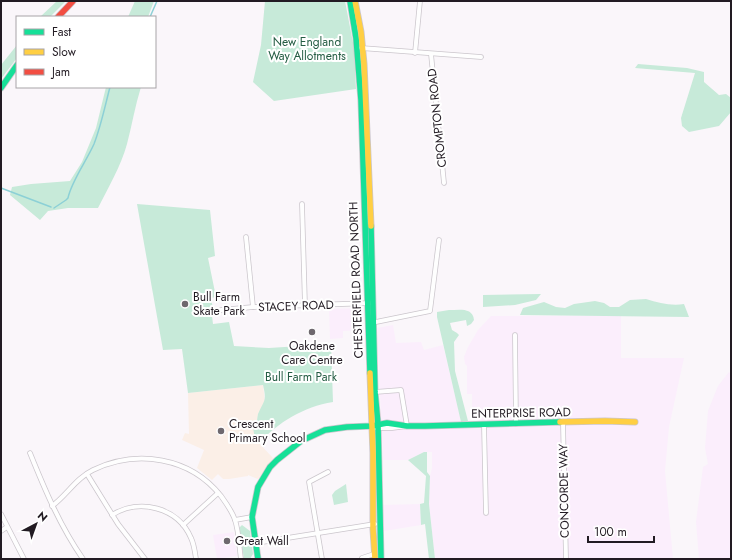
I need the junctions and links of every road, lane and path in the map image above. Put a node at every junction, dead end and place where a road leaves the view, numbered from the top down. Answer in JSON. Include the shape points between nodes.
{"nodes":[{"id":1,"x":73,"y":1,"type":"edge"},
{"id":2,"x":350,"y":1,"type":"edge"},
{"id":3,"x":355,"y":1,"type":"edge"},
{"id":4,"x":420,"y":1,"type":"edge"},
{"id":5,"x":59,"y":16,"type":"edge"},
{"id":6,"x":361,"y":48,"type":"junction"},
{"id":7,"x":415,"y":53,"type":"junction"},
{"id":8,"x":431,"y":54,"type":"junction"},
{"id":9,"x":481,"y":57,"type":"dead end"},
{"id":10,"x":16,"y":66,"type":"edge"},
{"id":11,"x":1,"y":88,"type":"edge"},
{"id":12,"x":444,"y":183,"type":"dead end"},
{"id":13,"x":302,"y":204,"type":"dead end"},
{"id":14,"x":246,"y":237,"type":"dead end"},
{"id":15,"x":439,"y":240,"type":"dead end"},
{"id":16,"x":369,"y":303,"type":"junction"},
{"id":17,"x":305,"y":306,"type":"junction"},
{"id":18,"x":253,"y":308,"type":"junction"},
{"id":19,"x":221,"y":310,"type":"dead end"},
{"id":20,"x":370,"y":323,"type":"junction"},
{"id":21,"x":515,"y":335,"type":"dead end"},
{"id":22,"x":375,"y":392,"type":"junction"},
{"id":23,"x":635,"y":422,"type":"dead end"},
{"id":24,"x":563,"y":423,"type":"junction"},
{"id":25,"x":516,"y":424,"type":"junction"},
{"id":26,"x":484,"y":425,"type":"junction"},
{"id":27,"x":372,"y":426,"type":"junction"},
{"id":28,"x":378,"y":426,"type":"junction"},
{"id":29,"x":407,"y":426,"type":"junction"},
{"id":30,"x":30,"y":453,"type":"dead end"},
{"id":31,"x":328,"y":472,"type":"dead end"},
{"id":32,"x":87,"y":474,"type":"junction"},
{"id":33,"x":218,"y":494,"type":"junction"},
{"id":34,"x":52,"y":506,"type":"junction"},
{"id":35,"x":486,"y":513,"type":"dead end"},
{"id":36,"x":1,"y":514,"type":"edge"},
{"id":37,"x":112,"y":515,"type":"junction"},
{"id":38,"x":252,"y":517,"type":"junction"},
{"id":39,"x":235,"y":520,"type":"junction"},
{"id":40,"x":376,"y":524,"type":"junction"},
{"id":41,"x":183,"y":525,"type":"junction"},
{"id":42,"x":7,"y":527,"type":"junction"},
{"id":43,"x":1,"y":531,"type":"edge"},
{"id":44,"x":318,"y":532,"type":"junction"},
{"id":45,"x":256,"y":543,"type":"junction"},
{"id":46,"x":375,"y":556,"type":"edge"},
{"id":47,"x":24,"y":559,"type":"edge"},
{"id":48,"x":83,"y":559,"type":"edge"},
{"id":49,"x":145,"y":559,"type":"edge"},
{"id":50,"x":196,"y":559,"type":"edge"},
{"id":51,"x":241,"y":559,"type":"edge"},
{"id":52,"x":258,"y":559,"type":"edge"},
{"id":53,"x":322,"y":559,"type":"edge"},
{"id":54,"x":363,"y":559,"type":"edge"},
{"id":55,"x":381,"y":559,"type":"edge"},
{"id":56,"x":566,"y":559,"type":"edge"}],
"edges":[{"from":1,"to":5,"type":"main road"},
{"from":2,"to":6,"type":"main road","name":"CHESTERFIELD ROAD NORTH"},
{"from":3,"to":6,"type":"main road","name":"CHESTERFIELD ROAD NORTH"},
{"from":4,"to":7,"type":"street"},
{"from":6,"to":7,"type":"street"},
{"from":6,"to":16,"type":"main road","name":"CHESTERFIELD ROAD NORTH"},
{"from":7,"to":8,"type":"street"},
{"from":8,"to":9,"type":"street"},
{"from":8,"to":12,"type":"street","name":"CROMPTON ROAD"},
{"from":10,"to":11,"type":"main road"},
{"from":13,"to":17,"type":"street"},
{"from":14,"to":18,"type":"street"},
{"from":15,"to":20,"type":"street","via":[[430,311]]},
{"from":16,"to":17,"type":"street","name":"STACEY ROAD"},
{"from":16,"to":20,"type":"main road","name":"CHESTERFIELD ROAD NORTH"},
{"from":17,"to":18,"type":"street","name":"STACEY ROAD"},
{"from":18,"to":19,"type":"street","name":"STACEY ROAD"},
{"from":20,"to":22,"type":"main road","name":"CHESTERFIELD ROAD NORTH"},
{"from":20,"to":27,"type":"main road","name":"CHESTERFIELD ROAD NORTH"},
{"from":21,"to":25,"type":"street"},
{"from":22,"to":28,"type":"main road","name":"CHESTERFIELD ROAD NORTH"},
{"from":22,"to":29,"type":"street","via":[[401,390]]},
{"from":23,"to":24,"type":"main road","name":"ENTERPRISE ROAD"},
{"from":24,"to":25,"type":"main road","name":"ENTERPRISE ROAD"},
{"from":24,"to":56,"type":"street","name":"CONCORDE WAY"},
{"from":25,"to":26,"type":"main road","name":"ENTERPRISE ROAD"},
{"from":26,"to":29,"type":"main road","name":"ENTERPRISE ROAD"},
{"from":26,"to":35,"type":"street"},
{"from":27,"to":28,"type":"main road","name":"ENTERPRISE ROAD"},
{"from":27,"to":38,"type":"main road","name":"ENTERPRISE ROAD","via":[[325,430],[300,441],[266,473],[258,487]]},
{"from":27,"to":40,"type":"main road","name":"CHESTERFIELD ROAD NORTH"},
{"from":28,"to":29,"type":"main road","name":"ENTERPRISE ROAD","via":[[394,423]]},
{"from":28,"to":40,"type":"main road","name":"CHESTERFIELD ROAD NORTH"},
{"from":30,"to":34,"type":"street"},
{"from":31,"to":44,"type":"street","via":[[309,482]]},
{"from":32,"to":33,"type":"street","via":[[113,462],[157,459],[192,471]]},
{"from":32,"to":34,"type":"street"},
{"from":32,"to":37,"type":"street"},
{"from":33,"to":39,"type":"street","via":[[228,505]]},
{"from":33,"to":41,"type":"street"},
{"from":34,"to":48,"type":"street"},
{"from":36,"to":42,"type":"street"},
{"from":37,"to":41,"type":"street","via":[[125,508],[151,507],[170,514]]},
{"from":37,"to":49,"type":"street"},
{"from":38,"to":39,"type":"street"},
{"from":38,"to":45,"type":"main road"},
{"from":39,"to":51,"type":"street"},
{"from":40,"to":44,"type":"street"},
{"from":40,"to":46,"type":"main road","name":"CHESTERFIELD ROAD NORTH"},
{"from":40,"to":55,"type":"main road","name":"CHESTERFIELD ROAD NORTH"},
{"from":41,"to":50,"type":"street","via":[[191,538]]},
{"from":42,"to":43,"type":"street"},
{"from":42,"to":47,"type":"street"},
{"from":44,"to":45,"type":"street"},
{"from":44,"to":53,"type":"street"},
{"from":45,"to":52,"type":"main road"},
{"from":46,"to":54,"type":"street"}]}
